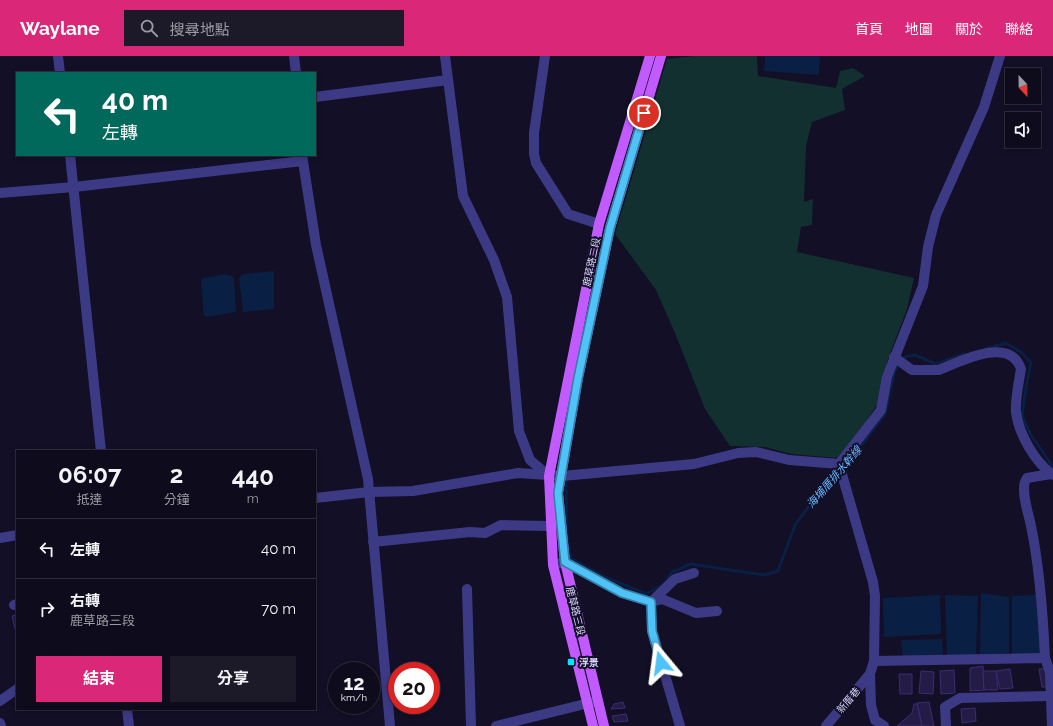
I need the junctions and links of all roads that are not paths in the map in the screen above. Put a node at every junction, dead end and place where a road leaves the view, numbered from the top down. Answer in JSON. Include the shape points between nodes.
{"nodes":[{"id":1,"x":58,"y":56,"type":"edge"},
{"id":2,"x":294,"y":56,"type":"edge"},
{"id":3,"x":445,"y":56,"type":"edge"},
{"id":4,"x":545,"y":56,"type":"edge"},
{"id":5,"x":650,"y":56,"type":"edge"},
{"id":6,"x":661,"y":56,"type":"edge"},
{"id":7,"x":1000,"y":56,"type":"edge"},
{"id":8,"x":60,"y":72,"type":"edge"},
{"id":9,"x":296,"y":72,"type":"edge"},
{"id":10,"x":448,"y":80,"type":"junction"},
{"id":11,"x":316,"y":97,"type":"edge"},
{"id":12,"x":70,"y":156,"type":"edge"},
{"id":13,"x":303,"y":158,"type":"edge"},
{"id":14,"x":74,"y":187,"type":"junction"},
{"id":15,"x":0,"y":193,"type":"edge"},
{"id":16,"x":599,"y":224,"type":"junction"},
{"id":17,"x":894,"y":357,"type":"junction"},
{"id":18,"x":101,"y":450,"type":"edge"},
{"id":19,"x":839,"y":464,"type":"junction"},
{"id":20,"x":1052,"y":475,"type":"edge"},
{"id":21,"x":549,"y":476,"type":"junction"},
{"id":22,"x":562,"y":476,"type":"junction"},
{"id":23,"x":369,"y":492,"type":"junction"},
{"id":24,"x":316,"y":498,"type":"edge"},
{"id":25,"x":550,"y":526,"type":"junction"},
{"id":26,"x":16,"y":535,"type":"edge"},
{"id":27,"x":0,"y":538,"type":"edge"},
{"id":28,"x":373,"y":542,"type":"junction"},
{"id":29,"x":565,"y":562,"type":"junction"},
{"id":30,"x":553,"y":565,"type":"junction"},
{"id":31,"x":694,"y":573,"type":"dead end"},
{"id":32,"x":467,"y":589,"type":"dead end"},
{"id":33,"x":651,"y":602,"type":"junction"},
{"id":34,"x":717,"y":611,"type":"dead end"},
{"id":35,"x":1045,"y":658,"type":"junction"},
{"id":36,"x":874,"y":661,"type":"junction"},
{"id":37,"x":870,"y":674,"type":"junction"},
{"id":38,"x":16,"y":690,"type":"edge"},
{"id":39,"x":1050,"y":696,"type":"junction"},
{"id":40,"x":0,"y":701,"type":"edge"},
{"id":41,"x":597,"y":701,"type":"junction"},
{"id":42,"x":587,"y":704,"type":"junction"},
{"id":43,"x":127,"y":710,"type":"edge"},
{"id":44,"x":129,"y":726,"type":"edge"},
{"id":45,"x":390,"y":726,"type":"edge"},
{"id":46,"x":471,"y":726,"type":"edge"},
{"id":47,"x":496,"y":726,"type":"edge"},
{"id":48,"x":593,"y":726,"type":"edge"},
{"id":49,"x":604,"y":726,"type":"edge"},
{"id":50,"x":680,"y":726,"type":"edge"},
{"id":51,"x":826,"y":726,"type":"edge"},
{"id":52,"x":884,"y":726,"type":"edge"},
{"id":53,"x":946,"y":726,"type":"edge"},
{"id":54,"x":1052,"y":726,"type":"edge"}],
"edges":[{"from":1,"to":8,"type":"street"},
{"from":2,"to":9,"type":"street"},
{"from":3,"to":10,"type":"street"},
{"from":4,"to":16,"type":"street","via":[[534,133],[536,163],[568,214]]},
{"from":5,"to":16,"type":"main road","name":"鹿草路二段"},
{"from":6,"to":22,"type":"main road","name":"鹿草路二段","via":[[610,228],[578,378]]},
{"from":7,"to":17,"type":"street","via":[[984,107],[936,215],[928,247],[923,286]]},
{"from":10,"to":11,"type":"street"},
{"from":10,"to":21,"type":"street","via":[[463,196],[494,260],[506,297],[519,430],[530,460]]},
{"from":12,"to":14,"type":"street"},
{"from":13,"to":14,"type":"street"},
{"from":13,"to":23,"type":"street","via":[[316,245]]},
{"from":14,"to":15,"type":"street"},
{"from":14,"to":18,"type":"street"},
{"from":16,"to":21,"type":"main road","name":"鹿草路二段"},
{"from":17,"to":19,"type":"street","via":[[887,377],[881,410]]},
{"from":17,"to":20,"type":"street","via":[[912,370],[939,370],[980,354],[1003,352],[1018,362],[1021,369],[1016,411],[1021,428],[1037,460]]},
{"from":19,"to":22,"type":"street","via":[[789,460],[756,452],[738,453],[694,464]]},
{"from":19,"to":36,"type":"street","via":[[873,582]]},
{"from":20,"to":35,"type":"street","via":[[1026,478],[1024,482],[1034,539]]},
{"from":21,"to":22,"type":"street"},
{"from":21,"to":23,"type":"street","via":[[518,473],[413,491]]},
{"from":21,"to":25,"type":"main road","name":"鹿草路三段"},
{"from":22,"to":29,"type":"main road","name":"鹿草路三段","via":[[558,493]]},
{"from":23,"to":24,"type":"street"},
{"from":23,"to":28,"type":"street"},
{"from":25,"to":28,"type":"street","via":[[501,525],[485,533],[470,532]]},
{"from":25,"to":30,"type":"main road","name":"鹿草路三段"},
{"from":26,"to":27,"type":"street"},
{"from":28,"to":45,"type":"street"},
{"from":29,"to":30,"type":"street"},
{"from":29,"to":33,"type":"street","via":[[622,593]]},
{"from":29,"to":41,"type":"main road","name":"鹿草路三段"},
{"from":30,"to":42,"type":"main road","name":"鹿草路三段"},
{"from":31,"to":33,"type":"street","via":[[675,579]]},
{"from":32,"to":46,"type":"street"},
{"from":33,"to":34,"type":"street","via":[[662,599],[696,613]]},
{"from":33,"to":50,"type":"street","via":[[652,631]]},
{"from":35,"to":36,"type":"street"},
{"from":35,"to":39,"type":"street","via":[[1050,672]]},
{"from":36,"to":37,"type":"street"},
{"from":37,"to":51,"type":"street","name":"新厝巷"},
{"from":37,"to":52,"type":"street","via":[[871,705],[876,720]]},
{"from":38,"to":40,"type":"street"},
{"from":39,"to":53,"type":"street","via":[[960,698],[946,707]]},
{"from":39,"to":54,"type":"street"},
{"from":41,"to":42,"type":"street"},
{"from":41,"to":49,"type":"main road","name":"鹿草路三段"},
{"from":42,"to":47,"type":"street"},
{"from":42,"to":48,"type":"main road","name":"鹿草路三段"},
{"from":43,"to":44,"type":"street"}]}
